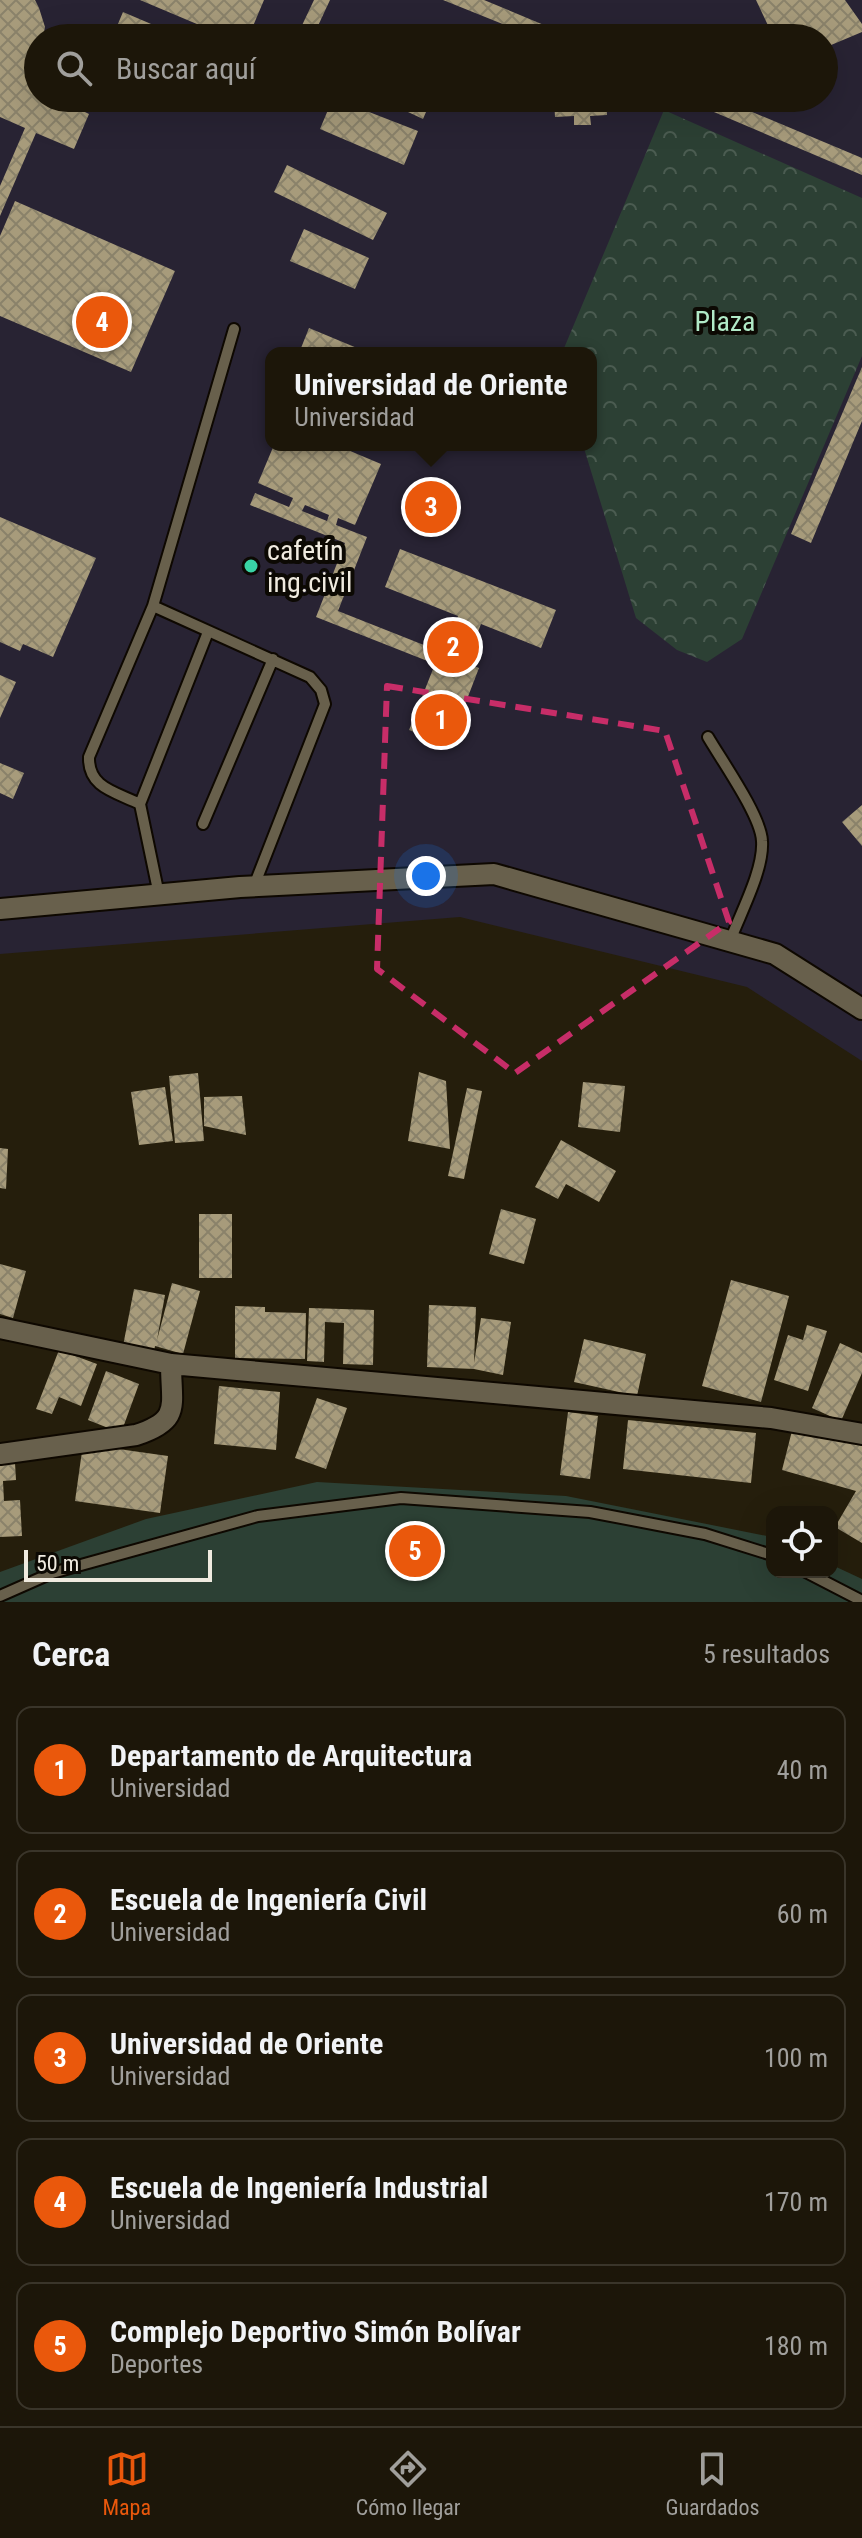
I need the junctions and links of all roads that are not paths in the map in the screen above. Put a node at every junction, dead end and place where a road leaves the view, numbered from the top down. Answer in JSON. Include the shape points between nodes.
{"nodes":[{"id":1,"x":234,"y":329,"type":"dead end"},
{"id":2,"x":153,"y":606,"type":"junction"},
{"id":3,"x":208,"y":632,"type":"junction"},
{"id":4,"x":273,"y":659,"type":"junction"},
{"id":5,"x":708,"y":737,"type":"dead end"},
{"id":6,"x":140,"y":804,"type":"junction"},
{"id":7,"x":203,"y":824,"type":"dead end"},
{"id":8,"x":254,"y":886,"type":"junction"},
{"id":9,"x":159,"y":895,"type":"junction"},
{"id":10,"x":0,"y":909,"type":"edge"},
{"id":11,"x":730,"y":941,"type":"junction"},
{"id":12,"x":857,"y":1001,"type":"edge"},
{"id":13,"x":0,"y":1328,"type":"edge"},
{"id":14,"x":171,"y":1364,"type":"junction"},
{"id":15,"x":862,"y":1434,"type":"edge"},
{"id":16,"x":0,"y":1454,"type":"edge"},
{"id":17,"x":766,"y":1553,"type":"edge"},
{"id":18,"x":817,"y":1578,"type":"edge"},
{"id":19,"x":0,"y":1596,"type":"edge"},
{"id":20,"x":856,"y":1600,"type":"edge"}],
"edges":[{"from":1,"to":2,"type":"lane"},
{"from":2,"to":3,"type":"lane"},
{"from":2,"to":6,"type":"lane","via":[[89,757],[94,781]]},
{"from":3,"to":4,"type":"lane"},
{"from":3,"to":6,"type":"lane"},
{"from":4,"to":7,"type":"lane"},
{"from":4,"to":8,"type":"lane","via":[[310,677],[325,704]]},
{"from":5,"to":11,"type":"lane","via":[[754,816],[762,840],[760,861]]},
{"from":6,"to":9,"type":"lane"},
{"from":8,"to":9,"type":"street"},
{"from":8,"to":11,"type":"street","via":[[494,874]]},
{"from":9,"to":10,"type":"street"},
{"from":11,"to":12,"type":"street","via":[[775,954]]},
{"from":13,"to":14,"type":"street"},
{"from":14,"to":15,"type":"street","via":[[771,1418]]},
{"from":14,"to":16,"type":"street","via":[[171,1410],[156,1428]]},
{"from":17,"to":19,"type":"lane","via":[[705,1534],[590,1512],[401,1498],[258,1516],[52,1573]]},
{"from":18,"to":20,"type":"lane"}]}
